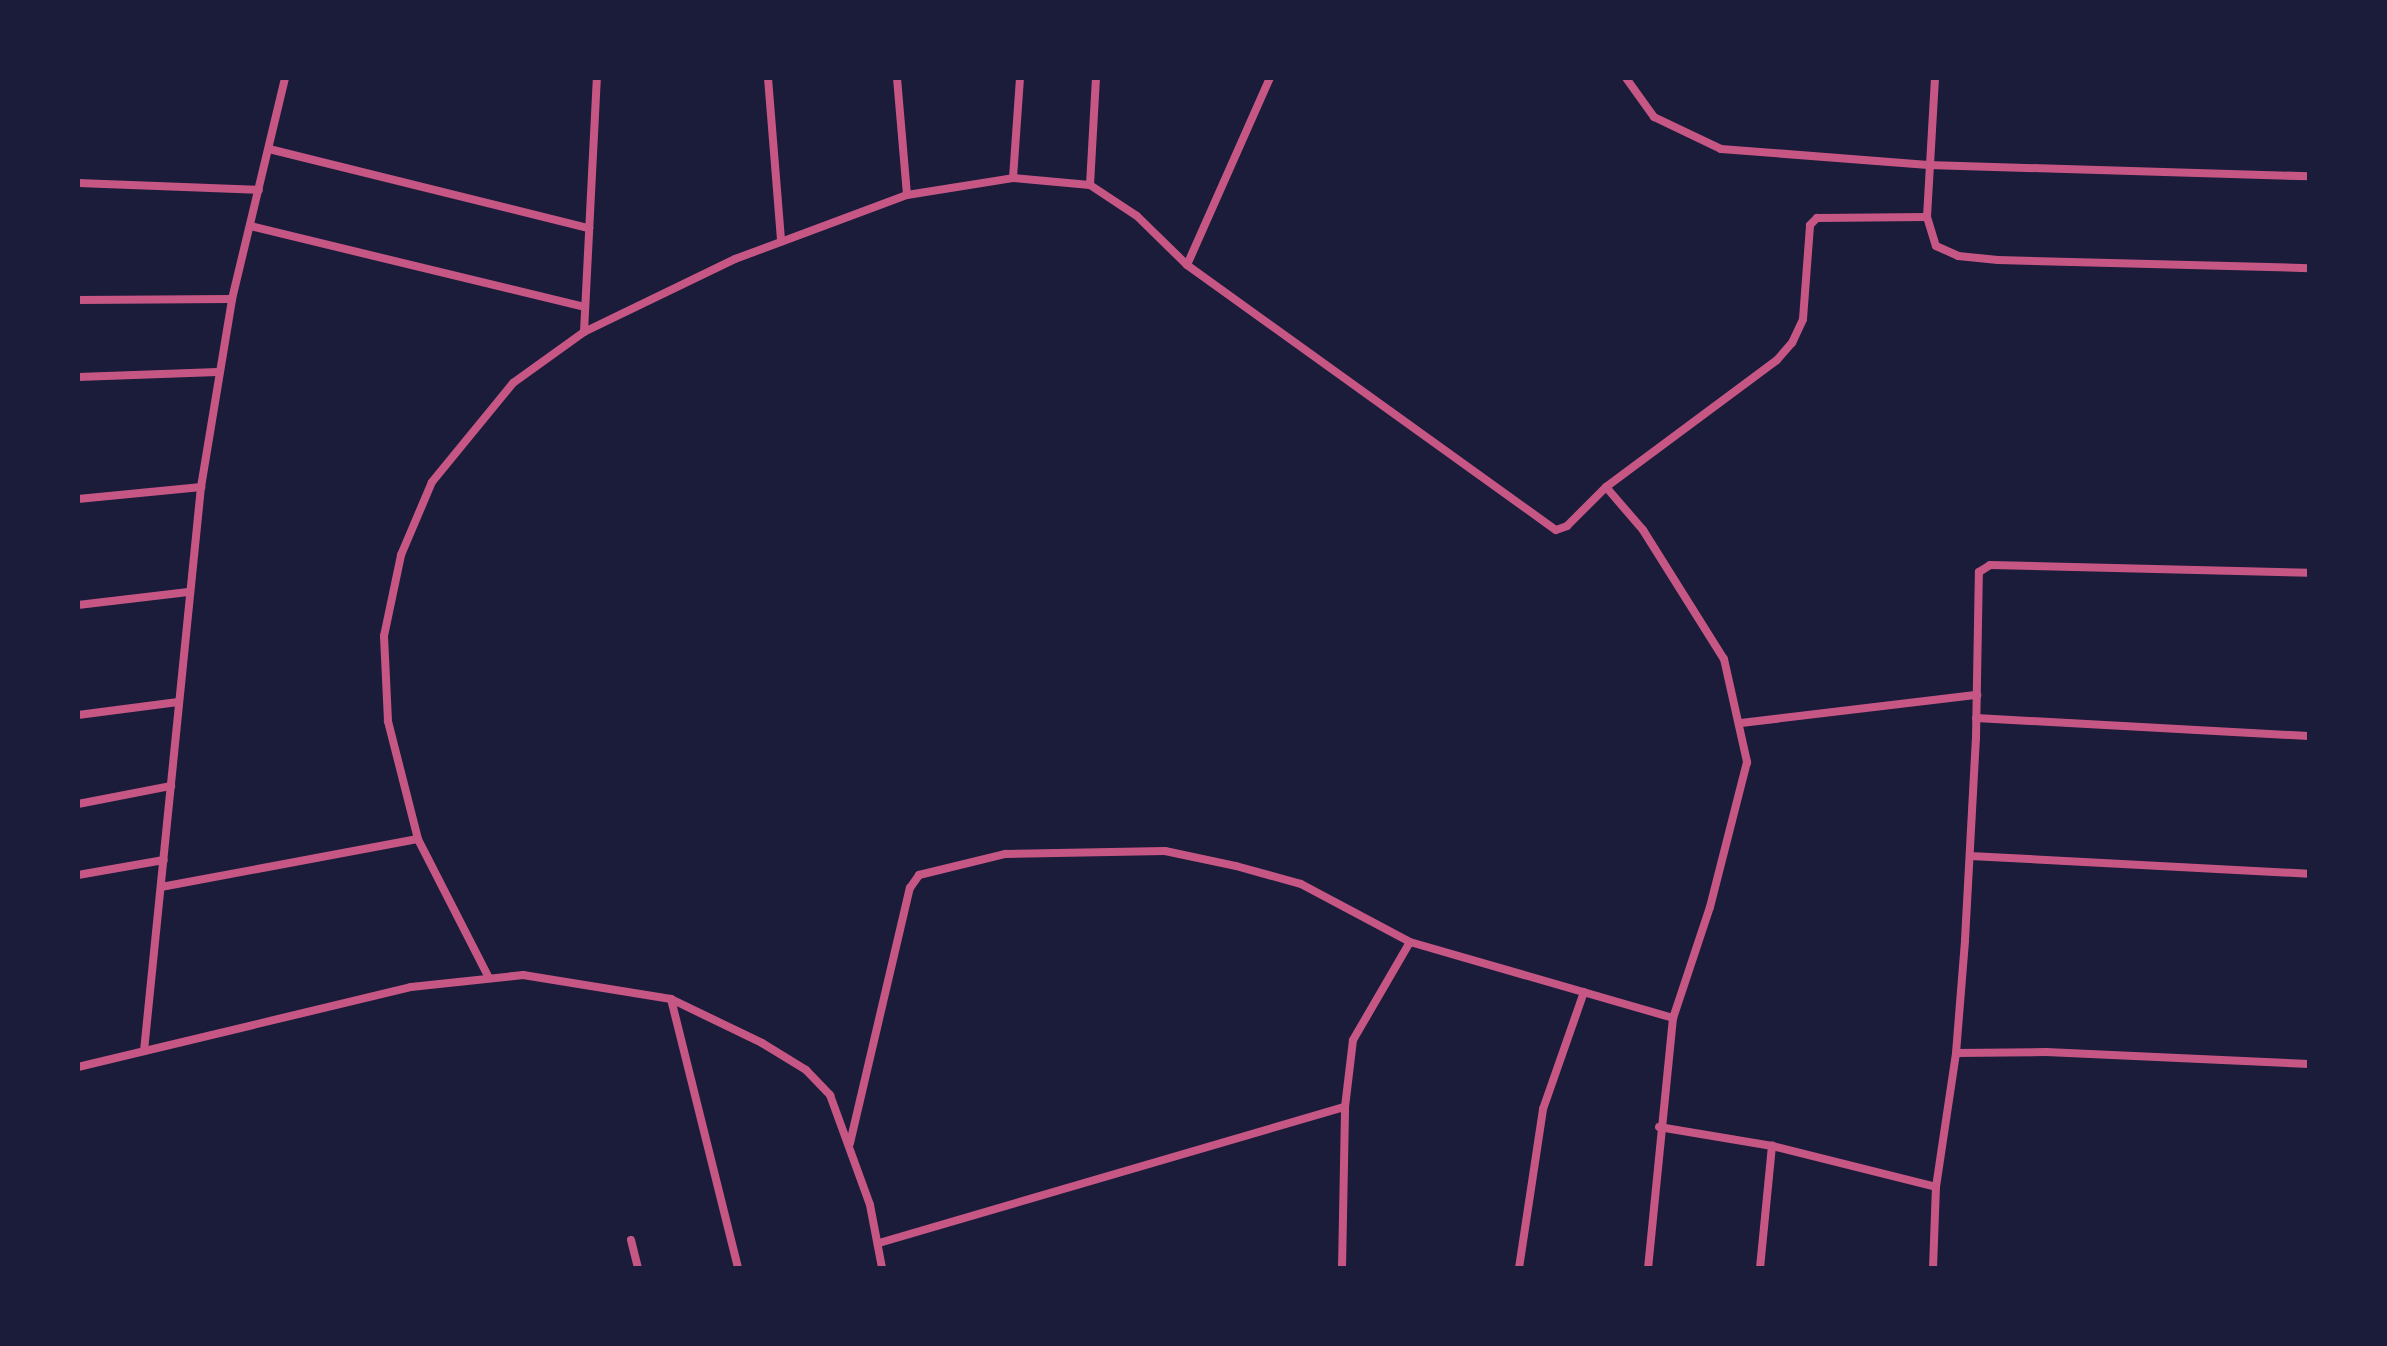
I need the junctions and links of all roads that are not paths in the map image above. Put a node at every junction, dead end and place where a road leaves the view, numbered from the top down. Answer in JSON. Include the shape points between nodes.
{"nodes":[{"id":1,"x":285,"y":78,"type":"edge"},
{"id":2,"x":597,"y":78,"type":"edge"},
{"id":3,"x":768,"y":78,"type":"edge"},
{"id":4,"x":897,"y":78,"type":"edge"},
{"id":5,"x":1020,"y":78,"type":"edge"},
{"id":6,"x":1096,"y":78,"type":"edge"},
{"id":7,"x":1270,"y":78,"type":"edge"},
{"id":8,"x":1626,"y":78,"type":"edge"},
{"id":9,"x":1935,"y":78,"type":"edge"},
{"id":10,"x":269,"y":149,"type":"junction"},
{"id":11,"x":1928,"y":165,"type":"junction"},
{"id":12,"x":2309,"y":176,"type":"edge"},
{"id":13,"x":1013,"y":178,"type":"junction"},
{"id":14,"x":78,"y":183,"type":"edge"},
{"id":15,"x":1090,"y":185,"type":"junction"},
{"id":16,"x":259,"y":190,"type":"junction"},
{"id":17,"x":907,"y":195,"type":"junction"},
{"id":18,"x":1927,"y":217,"type":"junction"},
{"id":19,"x":250,"y":226,"type":"junction"},
{"id":20,"x":589,"y":228,"type":"junction"},
{"id":21,"x":781,"y":241,"type":"junction"},
{"id":22,"x":1187,"y":265,"type":"junction"},
{"id":23,"x":2309,"y":268,"type":"edge"},
{"id":24,"x":232,"y":299,"type":"junction"},
{"id":25,"x":78,"y":300,"type":"edge"},
{"id":26,"x":584,"y":307,"type":"junction"},
{"id":27,"x":584,"y":332,"type":"junction"},
{"id":28,"x":218,"y":372,"type":"junction"},
{"id":29,"x":78,"y":377,"type":"edge"},
{"id":30,"x":201,"y":487,"type":"junction"},
{"id":31,"x":1606,"y":487,"type":"junction"},
{"id":32,"x":78,"y":499,"type":"edge"},
{"id":33,"x":2309,"y":573,"type":"edge"},
{"id":34,"x":188,"y":592,"type":"junction"},
{"id":35,"x":78,"y":605,"type":"edge"},
{"id":36,"x":1977,"y":695,"type":"junction"},
{"id":37,"x":178,"y":702,"type":"junction"},
{"id":38,"x":78,"y":715,"type":"edge"},
{"id":39,"x":1976,"y":718,"type":"junction"},
{"id":40,"x":1741,"y":723,"type":"junction"},
{"id":41,"x":2309,"y":736,"type":"edge"},
{"id":42,"x":171,"y":786,"type":"junction"},
{"id":43,"x":78,"y":804,"type":"edge"},
{"id":44,"x":418,"y":839,"type":"junction"},
{"id":45,"x":1970,"y":856,"type":"junction"},
{"id":46,"x":164,"y":860,"type":"junction"},
{"id":47,"x":2309,"y":874,"type":"edge"},
{"id":48,"x":78,"y":875,"type":"edge"},
{"id":49,"x":161,"y":887,"type":"junction"},
{"id":50,"x":1410,"y":942,"type":"junction"},
{"id":51,"x":489,"y":978,"type":"junction"},
{"id":52,"x":1584,"y":992,"type":"junction"},
{"id":53,"x":671,"y":999,"type":"junction"},
{"id":54,"x":1673,"y":1018,"type":"junction"},
{"id":55,"x":144,"y":1051,"type":"junction"},
{"id":56,"x":1956,"y":1053,"type":"junction"},
{"id":57,"x":2309,"y":1064,"type":"edge"},
{"id":58,"x":78,"y":1067,"type":"edge"},
{"id":59,"x":1345,"y":1107,"type":"junction"},
{"id":60,"x":1659,"y":1127,"type":"junction"},
{"id":61,"x":850,"y":1143,"type":"junction"},
{"id":62,"x":1772,"y":1146,"type":"junction"},
{"id":63,"x":1936,"y":1187,"type":"junction"},
{"id":64,"x":631,"y":1240,"type":"dead end"},
{"id":65,"x":879,"y":1243,"type":"junction"},
{"id":66,"x":638,"y":1268,"type":"edge"},
{"id":67,"x":738,"y":1268,"type":"edge"},
{"id":68,"x":882,"y":1268,"type":"edge"},
{"id":69,"x":1342,"y":1268,"type":"edge"},
{"id":70,"x":1519,"y":1268,"type":"edge"},
{"id":71,"x":1648,"y":1268,"type":"edge"},
{"id":72,"x":1760,"y":1268,"type":"edge"},
{"id":73,"x":1933,"y":1268,"type":"edge"}],
"edges":[{"from":1,"to":10,"type":"street"},
{"from":2,"to":20,"type":"street"},
{"from":3,"to":21,"type":"street"},
{"from":4,"to":17,"type":"street"},
{"from":5,"to":13,"type":"street"},
{"from":6,"to":15,"type":"street"},
{"from":7,"to":22,"type":"street"},
{"from":8,"to":11,"type":"street","via":[[1654,117],[1721,149]]},
{"from":9,"to":11,"type":"street"},
{"from":10,"to":16,"type":"street"},
{"from":10,"to":20,"type":"street"},
{"from":11,"to":12,"type":"street"},
{"from":11,"to":18,"type":"street"},
{"from":13,"to":15,"type":"street"},
{"from":13,"to":17,"type":"street"},
{"from":14,"to":16,"type":"street"},
{"from":15,"to":22,"type":"street","via":[[1137,216]]},
{"from":16,"to":19,"type":"street"},
{"from":17,"to":21,"type":"street"},
{"from":18,"to":23,"type":"street","via":[[1936,246],[1958,256]]},
{"from":18,"to":31,"type":"street","via":[[1817,218],[1810,225],[1803,319],[1792,343]]},
{"from":19,"to":24,"type":"street"},
{"from":19,"to":26,"type":"street"},
{"from":20,"to":26,"type":"street"},
{"from":21,"to":27,"type":"street"},
{"from":22,"to":31,"type":"street","via":[[1543,525],[1567,526]]},
{"from":24,"to":25,"type":"street"},
{"from":24,"to":28,"type":"street"},
{"from":26,"to":27,"type":"street"},
{"from":27,"to":44,"type":"street","via":[[513,383],[469,432],[432,482],[401,555],[384,636],[388,721]]},
{"from":28,"to":29,"type":"street"},
{"from":28,"to":30,"type":"street"},
{"from":30,"to":32,"type":"street"},
{"from":30,"to":34,"type":"street"},
{"from":31,"to":40,"type":"street","via":[[1668,567],[1724,659]]},
{"from":33,"to":36,"type":"street","via":[[1990,565],[1979,572],[1978,581]]},
{"from":34,"to":35,"type":"street"},
{"from":34,"to":37,"type":"street"},
{"from":36,"to":39,"type":"street"},
{"from":36,"to":40,"type":"street"},
{"from":37,"to":38,"type":"street"},
{"from":37,"to":42,"type":"street"},
{"from":39,"to":41,"type":"street"},
{"from":39,"to":45,"type":"street"},
{"from":40,"to":54,"type":"street","via":[[1747,762],[1741,799]]},
{"from":42,"to":43,"type":"street"},
{"from":42,"to":46,"type":"street"},
{"from":44,"to":49,"type":"street"},
{"from":44,"to":51,"type":"street"},
{"from":45,"to":47,"type":"street"},
{"from":45,"to":56,"type":"street"},
{"from":46,"to":48,"type":"street"},
{"from":46,"to":49,"type":"street"},
{"from":49,"to":55,"type":"street"},
{"from":50,"to":52,"type":"street"},
{"from":50,"to":59,"type":"street","via":[[1353,1040]]},
{"from":50,"to":61,"type":"street","via":[[1301,884],[1165,851],[1005,854],[931,870],[919,875],[904,907]]},
{"from":51,"to":53,"type":"street","via":[[523,975]]},
{"from":51,"to":55,"type":"street","via":[[411,987]]},
{"from":52,"to":54,"type":"street"},
{"from":52,"to":70,"type":"street","via":[[1543,1109]]},
{"from":53,"to":61,"type":"street","via":[[806,1070],[830,1095]]},
{"from":53,"to":67,"type":"street"},
{"from":54,"to":60,"type":"street"},
{"from":55,"to":58,"type":"street"},
{"from":56,"to":57,"type":"street","via":[[2061,1052]]},
{"from":56,"to":63,"type":"street"},
{"from":59,"to":65,"type":"street"},
{"from":59,"to":69,"type":"street"},
{"from":60,"to":62,"type":"street"},
{"from":60,"to":71,"type":"street"},
{"from":61,"to":65,"type":"street"},
{"from":62,"to":63,"type":"street"},
{"from":62,"to":72,"type":"street"},
{"from":63,"to":73,"type":"street"},
{"from":64,"to":66,"type":"street"},
{"from":65,"to":68,"type":"street"}]}
